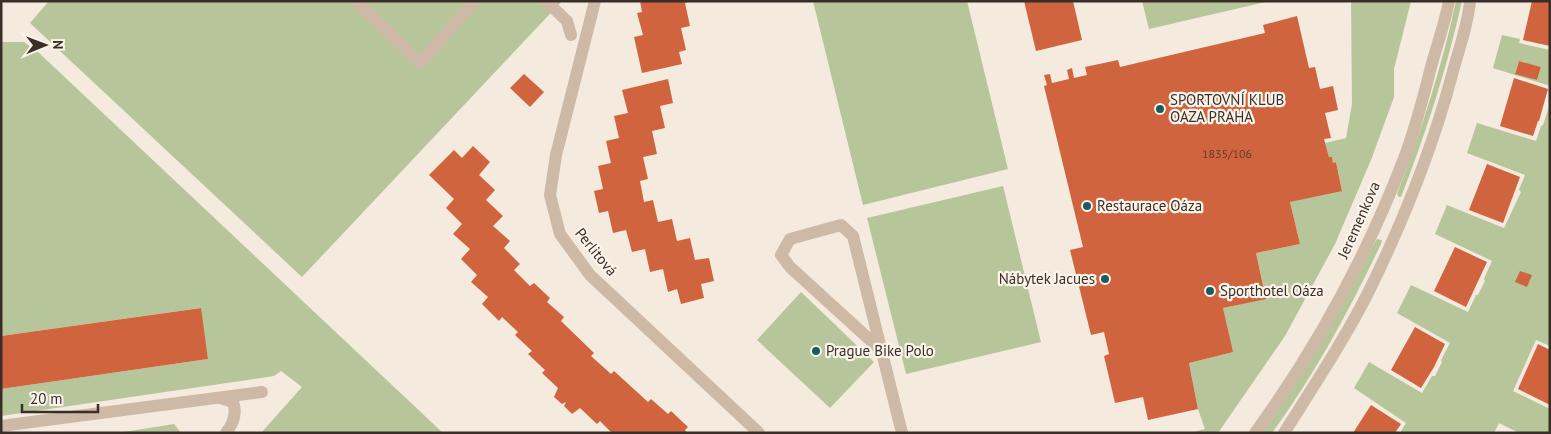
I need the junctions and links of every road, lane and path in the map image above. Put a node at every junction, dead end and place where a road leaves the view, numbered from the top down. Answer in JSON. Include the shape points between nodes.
{"nodes":[{"id":1,"x":356,"y":1,"type":"edge"},
{"id":2,"x":475,"y":1,"type":"edge"},
{"id":3,"x":546,"y":1,"type":"edge"},
{"id":4,"x":595,"y":1,"type":"edge"},
{"id":5,"x":1449,"y":1,"type":"edge"},
{"id":6,"x":1470,"y":1,"type":"edge"},
{"id":7,"x":571,"y":35,"type":"dead end"},
{"id":8,"x":1380,"y":214,"type":"junction"},
{"id":9,"x":1399,"y":223,"type":"junction"},
{"id":10,"x":881,"y":350,"type":"junction"},
{"id":11,"x":262,"y":392,"type":"dead end"},
{"id":12,"x":220,"y":398,"type":"junction"},
{"id":13,"x":1,"y":426,"type":"edge"},
{"id":14,"x":226,"y":433,"type":"edge"},
{"id":15,"x":759,"y":433,"type":"edge"},
{"id":16,"x":902,"y":433,"type":"edge"},
{"id":17,"x":1255,"y":433,"type":"edge"},
{"id":18,"x":1284,"y":433,"type":"edge"}],
"edges":[{"from":1,"to":2,"type":"street","via":[[420,63]]},
{"from":3,"to":7,"type":"street","via":[[567,21]]},
{"from":4,"to":15,"type":"street","name":"Perlitová","via":[[556,155],[550,194],[560,234],[590,275]]},
{"from":5,"to":8,"type":"street","name":"Jeremenkova","via":[[1419,113]]},
{"from":6,"to":9,"type":"street","via":[[1441,118]]},
{"from":8,"to":9,"type":"street"},
{"from":8,"to":17,"type":"street","name":"Jeremenkova","via":[[1348,284]]},
{"from":9,"to":18,"type":"street","via":[[1367,294],[1326,368]]},
{"from":10,"to":10,"type":"street","via":[[853,236],[841,225],[790,240],[782,255],[790,267]]},
{"from":10,"to":16,"type":"street"},
{"from":11,"to":12,"type":"street"},
{"from":12,"to":13,"type":"street"},
{"from":12,"to":14,"type":"street","via":[[234,402],[235,407]]}]}
